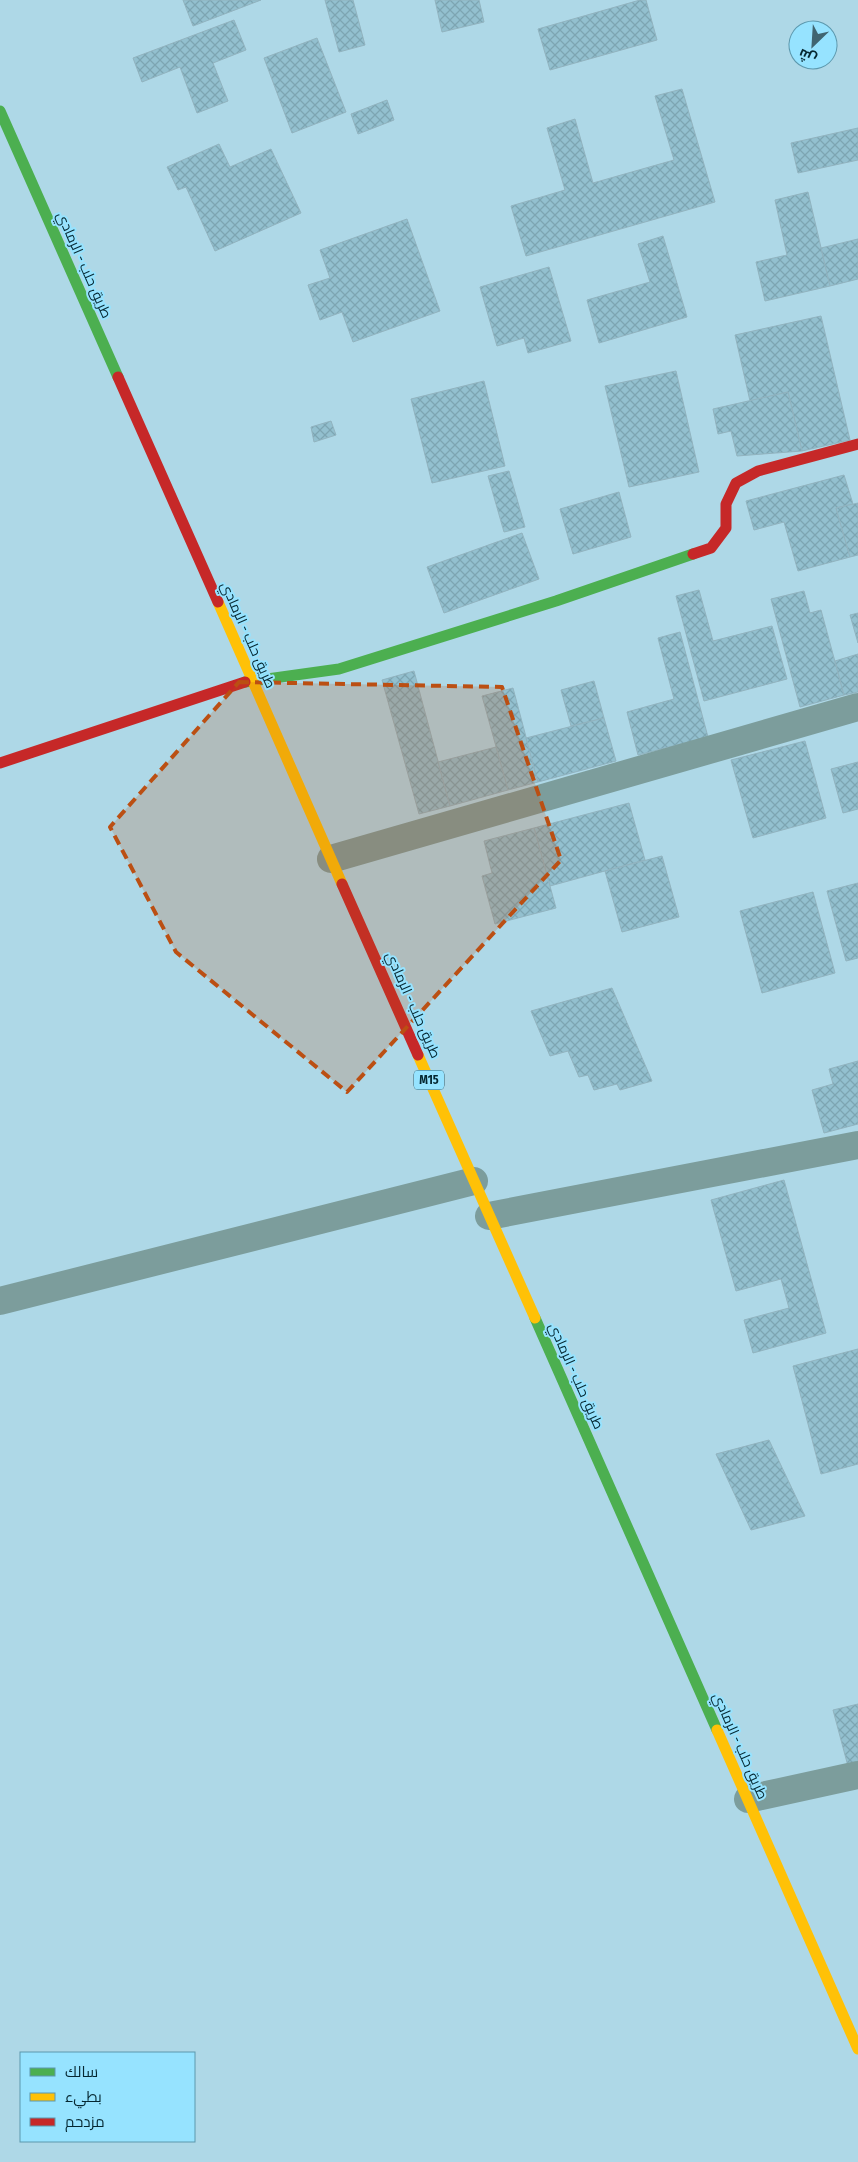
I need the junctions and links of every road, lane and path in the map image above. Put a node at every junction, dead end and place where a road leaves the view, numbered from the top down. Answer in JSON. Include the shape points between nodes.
{"nodes":[{"id":1,"x":0,"y":111,"type":"edge"},
{"id":2,"x":858,"y":444,"type":"edge"},
{"id":3,"x":252,"y":680,"type":"junction"},
{"id":4,"x":858,"y":707,"type":"edge"},
{"id":5,"x":0,"y":763,"type":"edge"},
{"id":6,"x":332,"y":859,"type":"junction"},
{"id":7,"x":858,"y":1145,"type":"edge"},
{"id":8,"x":474,"y":1181,"type":"junction"},
{"id":9,"x":489,"y":1216,"type":"junction"},
{"id":10,"x":0,"y":1301,"type":"edge"},
{"id":11,"x":858,"y":1775,"type":"edge"},
{"id":12,"x":748,"y":1800,"type":"junction"},
{"id":13,"x":858,"y":2049,"type":"edge"}],
"edges":[{"from":1,"to":3,"type":"main road","name":"طريق حلب - الرمادي","number":"M15"},
{"from":2,"to":3,"type":"main road","via":[[758,471],[736,483],[726,504],[726,528],[711,548],[339,669]]},
{"from":3,"to":5,"type":"main road"},
{"from":3,"to":6,"type":"main road","name":"طريق حلب - الرمادي","number":"M15"},
{"from":4,"to":6,"type":"street"},
{"from":6,"to":8,"type":"main road","name":"طريق حلب - الرمادي","number":"M15"},
{"from":7,"to":9,"type":"street"},
{"from":8,"to":9,"type":"main road","name":"طريق حلب - الرمادي","number":"M15"},
{"from":8,"to":10,"type":"street"},
{"from":9,"to":12,"type":"main road","name":"طريق حلب - الرمادي","number":"M15"},
{"from":11,"to":12,"type":"street"},
{"from":12,"to":13,"type":"main road","name":"طريق حلب - الرمادي","number":"M15"}]}
